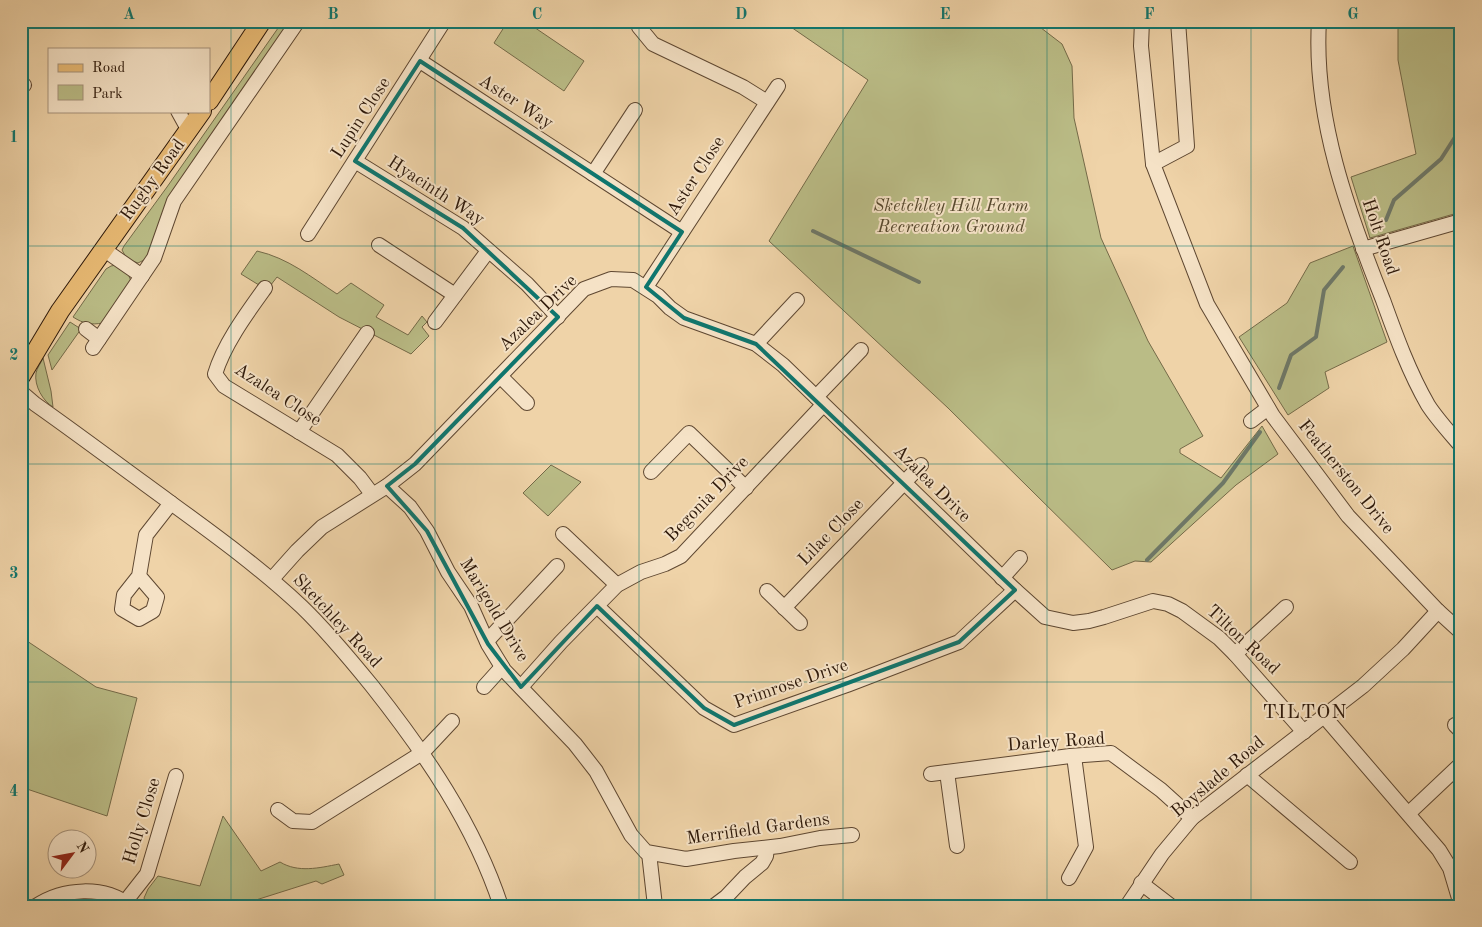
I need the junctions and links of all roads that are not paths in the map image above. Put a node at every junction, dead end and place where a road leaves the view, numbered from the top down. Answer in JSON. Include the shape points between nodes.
{"nodes":[{"id":1,"x":262,"y":21,"type":"edge"},
{"id":2,"x":298,"y":21,"type":"edge"},
{"id":3,"x":444,"y":21,"type":"edge"},
{"id":4,"x":637,"y":21,"type":"edge"},
{"id":5,"x":1142,"y":21,"type":"edge"},
{"id":6,"x":1178,"y":21,"type":"edge"},
{"id":7,"x":1319,"y":21,"type":"edge"},
{"id":8,"x":420,"y":61,"type":"junction"},
{"id":9,"x":778,"y":86,"type":"dead end"},
{"id":10,"x":210,"y":99,"type":"edge"},
{"id":11,"x":767,"y":102,"type":"junction"},
{"id":12,"x":635,"y":110,"type":"dead end"},
{"id":13,"x":179,"y":112,"type":"edge"},
{"id":14,"x":201,"y":112,"type":"edge"},
{"id":15,"x":189,"y":131,"type":"junction"},
{"id":16,"x":355,"y":160,"type":"junction"},
{"id":17,"x":1153,"y":164,"type":"junction"},
{"id":18,"x":593,"y":174,"type":"junction"},
{"id":19,"x":1461,"y":221,"type":"edge"},
{"id":20,"x":682,"y":232,"type":"junction"},
{"id":21,"x":308,"y":234,"type":"dead end"},
{"id":22,"x":379,"y":245,"type":"dead end"},
{"id":23,"x":103,"y":249,"type":"junction"},
{"id":24,"x":1363,"y":249,"type":"junction"},
{"id":25,"x":488,"y":250,"type":"junction"},
{"id":26,"x":142,"y":276,"type":"junction"},
{"id":27,"x":646,"y":287,"type":"junction"},
{"id":28,"x":265,"y":288,"type":"dead end"},
{"id":29,"x":456,"y":295,"type":"junction"},
{"id":30,"x":797,"y":300,"type":"dead end"},
{"id":31,"x":558,"y":317,"type":"junction"},
{"id":32,"x":435,"y":322,"type":"dead end"},
{"id":33,"x":86,"y":329,"type":"dead end"},
{"id":34,"x":367,"y":333,"type":"dead end"},
{"id":35,"x":756,"y":344,"type":"junction"},
{"id":36,"x":861,"y":350,"type":"dead end"},
{"id":37,"x":21,"y":376,"type":"edge"},
{"id":38,"x":500,"y":376,"type":"junction"},
{"id":39,"x":21,"y":392,"type":"edge"},
{"id":40,"x":820,"y":401,"type":"junction"},
{"id":41,"x":527,"y":403,"type":"dead end"},
{"id":42,"x":1268,"y":408,"type":"junction"},
{"id":43,"x":1252,"y":421,"type":"dead end"},
{"id":44,"x":299,"y":432,"type":"junction"},
{"id":45,"x":1459,"y":439,"type":"edge"},
{"id":46,"x":921,"y":465,"type":"dead end"},
{"id":47,"x":651,"y":472,"type":"dead end"},
{"id":48,"x":904,"y":482,"type":"junction"},
{"id":49,"x":387,"y":486,"type":"junction"},
{"id":50,"x":746,"y":488,"type":"junction"},
{"id":51,"x":372,"y":494,"type":"junction"},
{"id":52,"x":171,"y":503,"type":"junction"},
{"id":53,"x":563,"y":534,"type":"dead end"},
{"id":54,"x":1020,"y":558,"type":"dead end"},
{"id":55,"x":557,"y":566,"type":"dead end"},
{"id":56,"x":139,"y":576,"type":"dead end"},
{"id":57,"x":1002,"y":578,"type":"junction"},
{"id":58,"x":272,"y":579,"type":"junction"},
{"id":59,"x":617,"y":585,"type":"junction"},
{"id":60,"x":1015,"y":590,"type":"junction"},
{"id":61,"x":767,"y":591,"type":"dead end"},
{"id":62,"x":1030,"y":604,"type":"joint"},
{"id":63,"x":597,"y":606,"type":"junction"},
{"id":64,"x":1286,"y":607,"type":"dead end"},
{"id":65,"x":784,"y":608,"type":"junction"},
{"id":66,"x":1438,"y":611,"type":"junction"},
{"id":67,"x":800,"y":623,"type":"dead end"},
{"id":68,"x":1461,"y":632,"type":"edge"},
{"id":69,"x":487,"y":641,"type":"junction"},
{"id":70,"x":1235,"y":654,"type":"junction"},
{"id":71,"x":502,"y":667,"type":"junction"},
{"id":72,"x":484,"y":687,"type":"dead end"},
{"id":73,"x":521,"y":687,"type":"junction"},
{"id":74,"x":1323,"y":715,"type":"junction"},
{"id":75,"x":452,"y":720,"type":"dead end"},
{"id":76,"x":1304,"y":732,"type":"junction"},
{"id":77,"x":422,"y":753,"type":"junction"},
{"id":78,"x":1074,"y":756,"type":"junction"},
{"id":79,"x":1461,"y":764,"type":"edge"},
{"id":80,"x":947,"y":772,"type":"junction"},
{"id":81,"x":932,"y":774,"type":"dead end"},
{"id":82,"x":1247,"y":775,"type":"junction"},
{"id":83,"x":176,"y":776,"type":"dead end"},
{"id":84,"x":278,"y":810,"type":"dead end"},
{"id":85,"x":1409,"y":814,"type":"junction"},
{"id":86,"x":1192,"y":818,"type":"junction"},
{"id":87,"x":852,"y":836,"type":"dead end"},
{"id":88,"x":957,"y":846,"type":"dead end"},
{"id":89,"x":767,"y":848,"type":"junction"},
{"id":90,"x":649,"y":853,"type":"junction"},
{"id":91,"x":1350,"y":862,"type":"dead end"},
{"id":92,"x":1068,"y":878,"type":"dead end"},
{"id":93,"x":1141,"y":883,"type":"junction"},
{"id":94,"x":128,"y":904,"type":"edge"},
{"id":95,"x":1461,"y":905,"type":"edge"},
{"id":96,"x":36,"y":906,"type":"edge"},
{"id":97,"x":501,"y":906,"type":"edge"},
{"id":98,"x":655,"y":906,"type":"edge"},
{"id":99,"x":714,"y":906,"type":"edge"},
{"id":100,"x":1127,"y":906,"type":"edge"},
{"id":101,"x":1172,"y":906,"type":"edge"}],
"edges":[{"from":1,"to":10,"type":"main road"},
{"from":2,"to":26,"type":"street","name":"Rugby Road","via":[[174,201],[154,258]]},
{"from":3,"to":8,"type":"street","name":"Lupin Close"},
{"from":4,"to":11,"type":"street","via":[[653,44]]},
{"from":5,"to":17,"type":"street","name":"Featherston Drive"},
{"from":6,"to":17,"type":"street","via":[[1187,146]]},
{"from":7,"to":24,"type":"street","name":"Holt Road","via":[[1317,41],[1321,96]]},
{"from":8,"to":16,"type":"street","name":"Lupin Close"},
{"from":8,"to":18,"type":"street","name":"Aster Way"},
{"from":9,"to":11,"type":"street","name":"Aster Close"},
{"from":11,"to":20,"type":"street","name":"Aster Close"},
{"from":12,"to":18,"type":"street"},
{"from":13,"to":15,"type":"street"},
{"from":14,"to":15,"type":"main road","name":"Rugby Road"},
{"from":15,"to":23,"type":"main road","name":"Rugby Road"},
{"from":16,"to":21,"type":"street","name":"Lupin Close","via":[[313,214]]},
{"from":16,"to":25,"type":"street","name":"Hyacinth Way","via":[[464,228]]},
{"from":17,"to":42,"type":"street","name":"Featherston Drive","via":[[1207,304]]},
{"from":18,"to":20,"type":"street","name":"Aster Way"},
{"from":19,"to":24,"type":"street"},
{"from":20,"to":27,"type":"street","name":"Aster Close"},
{"from":22,"to":29,"type":"street"},
{"from":23,"to":26,"type":"street"},
{"from":23,"to":37,"type":"main road","name":"Rugby Road"},
{"from":24,"to":45,"type":"street","name":"Holt Road","via":[[1409,369],[1429,406]]},
{"from":25,"to":29,"type":"street"},
{"from":25,"to":31,"type":"street","name":"Hyacinth Way"},
{"from":26,"to":33,"type":"street","name":"Rugby Road","via":[[96,343]]},
{"from":27,"to":31,"type":"street","name":"Azalea Drive","via":[[633,280],[611,279],[584,289]]},
{"from":27,"to":35,"type":"street","name":"Azalea Drive","via":[[684,318]]},
{"from":28,"to":44,"type":"street","name":"Azalea Close","via":[[219,360],[215,374],[224,386]]},
{"from":29,"to":32,"type":"street"},
{"from":30,"to":35,"type":"street"},
{"from":31,"to":38,"type":"street","name":"Azalea Drive"},
{"from":34,"to":44,"type":"street"},
{"from":35,"to":40,"type":"street","name":"Azalea Drive"},
{"from":36,"to":40,"type":"street","name":"Begonia Drive"},
{"from":38,"to":41,"type":"street"},
{"from":38,"to":49,"type":"street","name":"Azalea Drive","via":[[415,464]]},
{"from":39,"to":52,"type":"street","name":"Sketchley Road"},
{"from":40,"to":48,"type":"street","name":"Azalea Drive"},
{"from":40,"to":50,"type":"street","name":"Begonia Drive"},
{"from":42,"to":43,"type":"street"},
{"from":42,"to":66,"type":"street","name":"Featherston Drive","via":[[1348,516]]},
{"from":44,"to":51,"type":"street","name":"Azalea Close","via":[[337,455]]},
{"from":46,"to":48,"type":"street","name":"Lilac Close"},
{"from":47,"to":50,"type":"street","via":[[689,433]]},
{"from":48,"to":57,"type":"street","name":"Azalea Drive"},
{"from":48,"to":65,"type":"street","name":"Lilac Close"},
{"from":49,"to":51,"type":"street","name":"Azalea Drive"},
{"from":49,"to":69,"type":"street","name":"Marigold Drive","via":[[410,507],[427,531],[448,572],[471,606]]},
{"from":50,"to":59,"type":"street","name":"Begonia Drive","via":[[681,556]]},
{"from":51,"to":58,"type":"street","name":"Azalea Drive","via":[[322,527]]},
{"from":52,"to":56,"type":"street","via":[[146,535]]},
{"from":52,"to":58,"type":"street","name":"Sketchley Road"},
{"from":53,"to":59,"type":"street"},
{"from":54,"to":57,"type":"street"},
{"from":55,"to":69,"type":"street"},
{"from":57,"to":60,"type":"street","name":"Azalea Drive"},
{"from":58,"to":77,"type":"street","name":"Sketchley Road","via":[[330,637]]},
{"from":59,"to":63,"type":"street","name":"Begonia Drive"},
{"from":60,"to":62,"type":"street","name":"Azalea Drive"},
{"from":60,"to":63,"type":"street","name":"Primrose Drive","via":[[959,642],[734,724],[704,708]]},
{"from":61,"to":65,"type":"street"},
{"from":62,"to":70,"type":"street","name":"Tilton Road","via":[[1045,617],[1073,623],[1153,601],[1168,604],[1193,618]]},
{"from":63,"to":73,"type":"street","name":"Begonia Drive"},
{"from":64,"to":70,"type":"street"},
{"from":65,"to":67,"type":"street"},
{"from":66,"to":68,"type":"street","name":"Featherston Drive"},
{"from":66,"to":74,"type":"street","name":"Boyslade Road","via":[[1363,686]]},
{"from":69,"to":71,"type":"street","name":"Marigold Drive"},
{"from":70,"to":76,"type":"street","name":"Tilton Road"},
{"from":71,"to":72,"type":"street"},
{"from":71,"to":73,"type":"street","name":"Marigold Drive"},
{"from":73,"to":90,"type":"street","name":"Marigold Drive","via":[[596,771],[631,835]]},
{"from":74,"to":76,"type":"street","name":"Boyslade Road"},
{"from":74,"to":85,"type":"street"},
{"from":75,"to":77,"type":"street"},
{"from":76,"to":82,"type":"street","name":"Boyslade Road"},
{"from":77,"to":84,"type":"street","via":[[312,822],[293,821]]},
{"from":77,"to":97,"type":"street","name":"Sketchley Road","via":[[477,845]]},
{"from":78,"to":80,"type":"street","name":"Darley Road"},
{"from":78,"to":86,"type":"street","name":"Darley Road","via":[[1111,753]]},
{"from":78,"to":92,"type":"street","via":[[1086,847]]},
{"from":79,"to":85,"type":"street"},
{"from":80,"to":81,"type":"street","name":"Darley Road"},
{"from":80,"to":88,"type":"street"},
{"from":82,"to":86,"type":"street","name":"Boyslade Road"},
{"from":82,"to":91,"type":"street"},
{"from":83,"to":94,"type":"street","name":"Holly Close","via":[[147,874]]},
{"from":85,"to":95,"type":"street","via":[[1446,862]]},
{"from":86,"to":93,"type":"street","name":"Boyslade Road"},
{"from":87,"to":89,"type":"street","name":"Merrifield Gardens"},
{"from":89,"to":90,"type":"street","name":"Merrifield Gardens","via":[[686,859]]},
{"from":89,"to":99,"type":"street","via":[[762,864]]},
{"from":90,"to":98,"type":"street"},
{"from":93,"to":100,"type":"street","name":"Boyslade Road"},
{"from":93,"to":101,"type":"street"},
{"from":94,"to":96,"type":"street","via":[[104,894],[76,890],[44,900]]}]}
